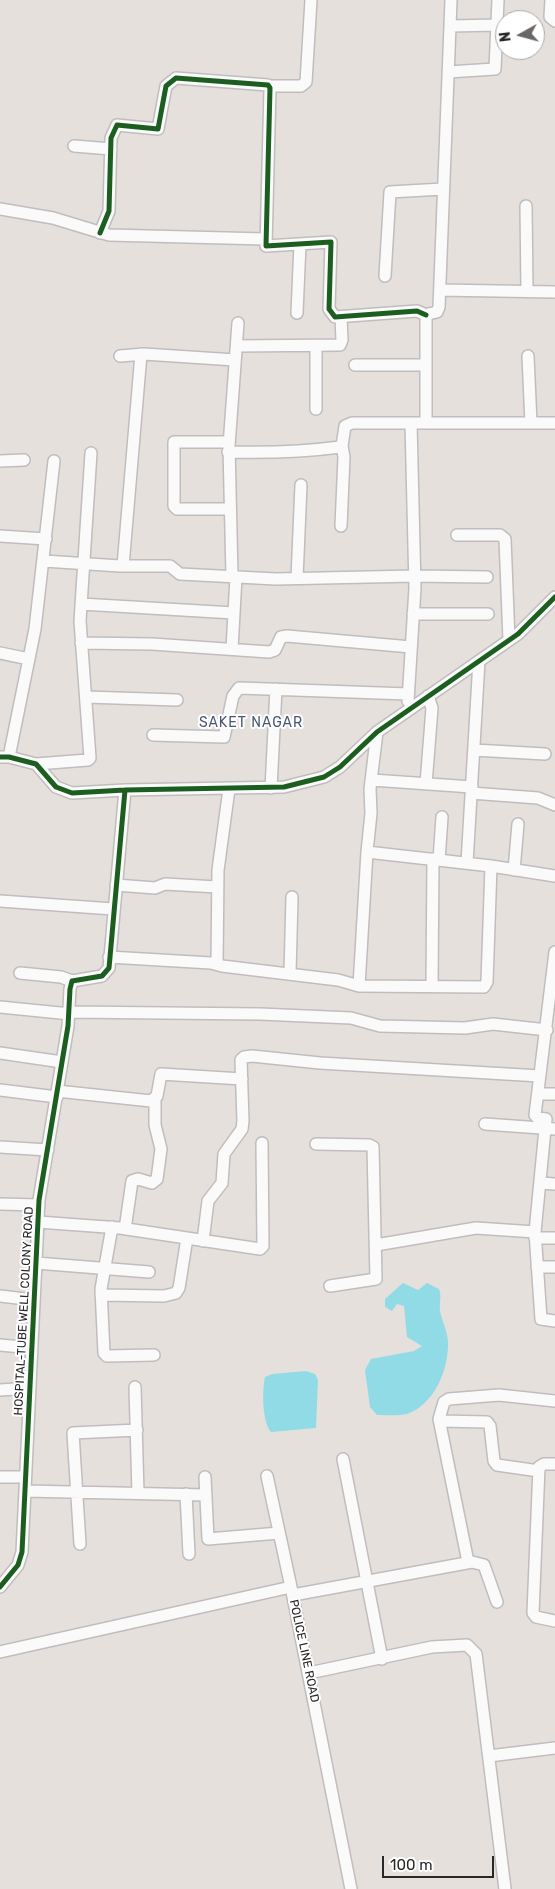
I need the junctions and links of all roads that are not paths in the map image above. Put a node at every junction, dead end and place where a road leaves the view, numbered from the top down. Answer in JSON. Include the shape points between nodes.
{"nodes":[{"id":1,"x":311,"y":0,"type":"edge"},
{"id":2,"x":451,"y":0,"type":"edge"},
{"id":3,"x":551,"y":0,"type":"edge"},
{"id":4,"x":555,"y":20,"type":"edge"},
{"id":5,"x":495,"y":25,"type":"edge"},
{"id":6,"x":450,"y":26,"type":"junction"},
{"id":7,"x":495,"y":60,"type":"edge"},
{"id":8,"x":448,"y":72,"type":"junction"},
{"id":9,"x":269,"y":86,"type":"junction"},
{"id":10,"x":74,"y":146,"type":"dead end"},
{"id":11,"x":110,"y":149,"type":"junction"},
{"id":12,"x":443,"y":189,"type":"junction"},
{"id":13,"x":526,"y":206,"type":"dead end"},
{"id":14,"x":0,"y":210,"type":"edge"},
{"id":15,"x":100,"y":233,"type":"junction"},
{"id":16,"x":265,"y":239,"type":"junction"},
{"id":17,"x":300,"y":244,"type":"junction"},
{"id":18,"x":385,"y":276,"type":"dead end"},
{"id":19,"x":440,"y":290,"type":"junction"},
{"id":20,"x":527,"y":290,"type":"junction"},
{"id":21,"x":555,"y":292,"type":"edge"},
{"id":22,"x":297,"y":313,"type":"dead end"},
{"id":23,"x":426,"y":315,"type":"junction"},
{"id":24,"x":342,"y":317,"type":"junction"},
{"id":25,"x":238,"y":323,"type":"dead end"},
{"id":26,"x":236,"y":346,"type":"junction"},
{"id":27,"x":316,"y":346,"type":"junction"},
{"id":28,"x":142,"y":354,"type":"junction"},
{"id":29,"x":120,"y":356,"type":"dead end"},
{"id":30,"x":528,"y":356,"type":"dead end"},
{"id":31,"x":235,"y":360,"type":"junction"},
{"id":32,"x":354,"y":364,"type":"dead end"},
{"id":33,"x":426,"y":365,"type":"junction"},
{"id":34,"x":316,"y":409,"type":"dead end"},
{"id":35,"x":411,"y":423,"type":"junction"},
{"id":36,"x":426,"y":423,"type":"junction"},
{"id":37,"x":531,"y":423,"type":"junction"},
{"id":38,"x":555,"y":423,"type":"edge"},
{"id":39,"x":342,"y":446,"type":"junction"},
{"id":40,"x":229,"y":447,"type":"junction"},
{"id":41,"x":90,"y":453,"type":"dead end"},
{"id":42,"x":24,"y":460,"type":"dead end"},
{"id":43,"x":0,"y":461,"type":"edge"},
{"id":44,"x":54,"y":461,"type":"dead end"},
{"id":45,"x":301,"y":485,"type":"dead end"},
{"id":46,"x":230,"y":509,"type":"junction"},
{"id":47,"x":340,"y":526,"type":"dead end"},
{"id":48,"x":457,"y":535,"type":"dead end"},
{"id":49,"x":0,"y":536,"type":"edge"},
{"id":50,"x":46,"y":539,"type":"junction"},
{"id":51,"x":44,"y":561,"type":"junction"},
{"id":52,"x":83,"y":563,"type":"junction"},
{"id":53,"x":123,"y":566,"type":"junction"},
{"id":54,"x":414,"y":576,"type":"junction"},
{"id":55,"x":234,"y":577,"type":"junction"},
{"id":56,"x":297,"y":578,"type":"junction"},
{"id":57,"x":487,"y":578,"type":"dead end"},
{"id":58,"x":555,"y":597,"type":"edge"},
{"id":59,"x":81,"y":604,"type":"junction"},
{"id":60,"x":234,"y":613,"type":"junction"},
{"id":61,"x":413,"y":614,"type":"junction"},
{"id":62,"x":488,"y":614,"type":"dead end"},
{"id":63,"x":509,"y":640,"type":"junction"},
{"id":64,"x":81,"y":643,"type":"junction"},
{"id":65,"x":411,"y":647,"type":"junction"},
{"id":66,"x":232,"y":649,"type":"junction"},
{"id":67,"x":0,"y":653,"type":"edge"},
{"id":68,"x":29,"y":659,"type":"junction"},
{"id":69,"x":479,"y":661,"type":"junction"},
{"id":70,"x":276,"y":689,"type":"junction"},
{"id":71,"x":408,"y":694,"type":"junction"},
{"id":72,"x":428,"y":696,"type":"junction"},
{"id":73,"x":86,"y":698,"type":"junction"},
{"id":74,"x":177,"y":700,"type":"dead end"},
{"id":75,"x":407,"y":711,"type":"junction"},
{"id":76,"x":377,"y":732,"type":"junction"},
{"id":77,"x":152,"y":735,"type":"dead end"},
{"id":78,"x":474,"y":750,"type":"junction"},
{"id":79,"x":545,"y":754,"type":"dead end"},
{"id":80,"x":5,"y":757,"type":"edge"},
{"id":81,"x":36,"y":764,"type":"junction"},
{"id":82,"x":372,"y":780,"type":"junction"},
{"id":83,"x":426,"y":784,"type":"junction"},
{"id":84,"x":271,"y":788,"type":"junction"},
{"id":85,"x":229,"y":789,"type":"junction"},
{"id":86,"x":125,"y":790,"type":"junction"},
{"id":87,"x":472,"y":790,"type":"junction"},
{"id":88,"x":555,"y":805,"type":"edge"},
{"id":89,"x":442,"y":817,"type":"dead end"},
{"id":90,"x":518,"y":824,"type":"dead end"},
{"id":91,"x":367,"y":852,"type":"junction"},
{"id":92,"x":436,"y":860,"type":"junction"},
{"id":93,"x":467,"y":863,"type":"junction"},
{"id":94,"x":491,"y":866,"type":"junction"},
{"id":95,"x":514,"y":870,"type":"junction"},
{"id":96,"x":555,"y":876,"type":"edge"},
{"id":97,"x":116,"y":884,"type":"junction"},
{"id":98,"x":217,"y":887,"type":"junction"},
{"id":99,"x":292,"y":898,"type":"dead end"},
{"id":100,"x":0,"y":901,"type":"edge"},
{"id":101,"x":113,"y":910,"type":"junction"},
{"id":102,"x":555,"y":952,"type":"edge"},
{"id":103,"x":109,"y":957,"type":"junction"},
{"id":104,"x":217,"y":964,"type":"junction"},
{"id":105,"x":20,"y":973,"type":"dead end"},
{"id":106,"x":290,"y":973,"type":"junction"},
{"id":107,"x":72,"y":981,"type":"junction"},
{"id":108,"x":359,"y":986,"type":"junction"},
{"id":109,"x":432,"y":986,"type":"junction"},
{"id":110,"x":0,"y":1007,"type":"edge"},
{"id":111,"x":552,"y":1011,"type":"edge"},
{"id":112,"x":70,"y":1013,"type":"junction"},
{"id":113,"x":547,"y":1030,"type":"junction"},
{"id":114,"x":0,"y":1053,"type":"edge"},
{"id":115,"x":62,"y":1062,"type":"junction"},
{"id":116,"x":540,"y":1076,"type":"junction"},
{"id":117,"x":242,"y":1079,"type":"junction"},
{"id":118,"x":0,"y":1090,"type":"edge"},
{"id":119,"x":57,"y":1094,"type":"junction"},
{"id":120,"x":538,"y":1094,"type":"junction"},
{"id":121,"x":555,"y":1094,"type":"edge"},
{"id":122,"x":155,"y":1100,"type":"junction"},
{"id":123,"x":485,"y":1124,"type":"dead end"},
{"id":124,"x":550,"y":1128,"type":"edge"},
{"id":125,"x":262,"y":1143,"type":"dead end"},
{"id":126,"x":316,"y":1144,"type":"dead end"},
{"id":127,"x":0,"y":1147,"type":"edge"},
{"id":128,"x":48,"y":1150,"type":"junction"},
{"id":129,"x":541,"y":1183,"type":"junction"},
{"id":130,"x":555,"y":1184,"type":"edge"},
{"id":131,"x":0,"y":1204,"type":"edge"},
{"id":132,"x":39,"y":1205,"type":"junction"},
{"id":133,"x":38,"y":1222,"type":"junction"},
{"id":134,"x":112,"y":1228,"type":"junction"},
{"id":135,"x":125,"y":1229,"type":"junction"},
{"id":136,"x":535,"y":1235,"type":"junction"},
{"id":137,"x":187,"y":1238,"type":"junction"},
{"id":138,"x":555,"y":1238,"type":"edge"},
{"id":139,"x":204,"y":1241,"type":"junction"},
{"id":140,"x":376,"y":1245,"type":"junction"},
{"id":141,"x":36,"y":1262,"type":"junction"},
{"id":142,"x":537,"y":1267,"type":"junction"},
{"id":143,"x":555,"y":1267,"type":"edge"},
{"id":144,"x":104,"y":1268,"type":"junction"},
{"id":145,"x":149,"y":1272,"type":"dead end"},
{"id":146,"x":330,"y":1286,"type":"dead end"},
{"id":147,"x":101,"y":1295,"type":"junction"},
{"id":148,"x":0,"y":1296,"type":"edge"},
{"id":149,"x":34,"y":1300,"type":"junction"},
{"id":150,"x":555,"y":1321,"type":"edge"},
{"id":151,"x":0,"y":1345,"type":"edge"},
{"id":152,"x":32,"y":1348,"type":"junction"},
{"id":153,"x":154,"y":1355,"type":"dead end"},
{"id":154,"x":135,"y":1387,"type":"dead end"},
{"id":155,"x":30,"y":1388,"type":"junction"},
{"id":156,"x":0,"y":1390,"type":"edge"},
{"id":157,"x":555,"y":1401,"type":"edge"},
{"id":158,"x":440,"y":1421,"type":"junction"},
{"id":159,"x":137,"y":1430,"type":"junction"},
{"id":160,"x":343,"y":1459,"type":"dead end"},
{"id":161,"x":555,"y":1464,"type":"edge"},
{"id":162,"x":539,"y":1472,"type":"junction"},
{"id":163,"x":267,"y":1476,"type":"dead end"},
{"id":164,"x":0,"y":1477,"type":"edge"},
{"id":165,"x":26,"y":1477,"type":"junction"},
{"id":166,"x":205,"y":1477,"type":"dead end"},
{"id":167,"x":25,"y":1491,"type":"junction"},
{"id":168,"x":76,"y":1492,"type":"junction"},
{"id":169,"x":138,"y":1493,"type":"junction"},
{"id":170,"x":186,"y":1494,"type":"junction"},
{"id":171,"x":206,"y":1495,"type":"junction"},
{"id":172,"x":280,"y":1533,"type":"junction"},
{"id":173,"x":80,"y":1544,"type":"dead end"},
{"id":174,"x":189,"y":1554,"type":"dead end"},
{"id":175,"x":468,"y":1562,"type":"junction"},
{"id":176,"x":368,"y":1581,"type":"junction"},
{"id":177,"x":2,"y":1582,"type":"edge"},
{"id":178,"x":292,"y":1591,"type":"junction"},
{"id":179,"x":497,"y":1602,"type":"dead end"},
{"id":180,"x":555,"y":1621,"type":"edge"},
{"id":181,"x":0,"y":1652,"type":"edge"},
{"id":182,"x":382,"y":1659,"type":"junction"},
{"id":183,"x":309,"y":1673,"type":"junction"},
{"id":184,"x":555,"y":1748,"type":"edge"},
{"id":185,"x":489,"y":1756,"type":"junction"},
{"id":186,"x":351,"y":1889,"type":"edge"},
{"id":187,"x":505,"y":1889,"type":"edge"}],
"edges":[{"from":1,"to":9,"type":"street","via":[[306,82],[301,86]]},
{"from":2,"to":6,"type":"street"},
{"from":3,"to":4,"type":"street","via":[[550,17]]},
{"from":5,"to":6,"type":"street"},
{"from":6,"to":8,"type":"street"},
{"from":7,"to":8,"type":"street","via":[[495,69]]},
{"from":8,"to":12,"type":"street"},
{"from":9,"to":11,"type":"street","via":[[176,78],[166,86],[158,128],[117,124]]},
{"from":9,"to":16,"type":"street"},
{"from":10,"to":11,"type":"street"},
{"from":11,"to":15,"type":"street","via":[[109,211]]},
{"from":12,"to":18,"type":"street","via":[[390,192]]},
{"from":12,"to":19,"type":"street"},
{"from":13,"to":20,"type":"street"},
{"from":14,"to":15,"type":"street","via":[[53,218]]},
{"from":15,"to":16,"type":"street"},
{"from":16,"to":17,"type":"street","via":[[268,246]]},
{"from":17,"to":22,"type":"street"},
{"from":17,"to":24,"type":"street","via":[[331,242],[329,309],[332,316]]},
{"from":19,"to":20,"type":"street"},
{"from":19,"to":23,"type":"street","via":[[439,310]]},
{"from":20,"to":21,"type":"street"},
{"from":23,"to":24,"type":"street","via":[[417,311]]},
{"from":23,"to":33,"type":"street"},
{"from":24,"to":27,"type":"street","via":[[340,345]]},
{"from":25,"to":26,"type":"street"},
{"from":26,"to":27,"type":"street"},
{"from":26,"to":31,"type":"street"},
{"from":27,"to":34,"type":"street"},
{"from":28,"to":29,"type":"street"},
{"from":28,"to":31,"type":"street"},
{"from":28,"to":53,"type":"street"},
{"from":30,"to":37,"type":"street"},
{"from":31,"to":40,"type":"street"},
{"from":32,"to":33,"type":"street"},
{"from":33,"to":36,"type":"street"},
{"from":35,"to":36,"type":"street"},
{"from":35,"to":39,"type":"street","via":[[347,424]]},
{"from":35,"to":54,"type":"street"},
{"from":36,"to":37,"type":"street"},
{"from":37,"to":38,"type":"street"},
{"from":39,"to":40,"type":"street","via":[[273,454]]},
{"from":39,"to":47,"type":"street"},
{"from":40,"to":46,"type":"street"},
{"from":40,"to":46,"type":"street","via":[[174,442],[174,506],[177,509]]},
{"from":41,"to":52,"type":"street"},
{"from":42,"to":43,"type":"street"},
{"from":44,"to":50,"type":"street"},
{"from":45,"to":56,"type":"street"},
{"from":46,"to":55,"type":"street"},
{"from":48,"to":63,"type":"street","via":[[500,536],[505,539]]},
{"from":49,"to":50,"type":"street"},
{"from":50,"to":51,"type":"street"},
{"from":51,"to":52,"type":"street"},
{"from":51,"to":68,"type":"street"},
{"from":52,"to":53,"type":"street"},
{"from":52,"to":59,"type":"street"},
{"from":53,"to":55,"type":"street","via":[[170,566],[180,574]]},
{"from":54,"to":56,"type":"street"},
{"from":54,"to":57,"type":"street"},
{"from":54,"to":61,"type":"street"},
{"from":55,"to":56,"type":"street"},
{"from":55,"to":60,"type":"street"},
{"from":58,"to":63,"type":"street"},
{"from":59,"to":60,"type":"street"},
{"from":59,"to":64,"type":"street"},
{"from":60,"to":66,"type":"street"},
{"from":61,"to":62,"type":"street"},
{"from":61,"to":65,"type":"street"},
{"from":63,"to":69,"type":"street"},
{"from":64,"to":66,"type":"street"},
{"from":64,"to":73,"type":"street"},
{"from":65,"to":66,"type":"street","via":[[287,636],[279,639],[273,651]]},
{"from":65,"to":71,"type":"street"},
{"from":67,"to":68,"type":"street"},
{"from":68,"to":80,"type":"street"},
{"from":69,"to":72,"type":"street"},
{"from":69,"to":78,"type":"street"},
{"from":70,"to":71,"type":"street"},
{"from":70,"to":77,"type":"street","via":[[237,689],[224,737]]},
{"from":70,"to":84,"type":"street"},
{"from":71,"to":75,"type":"street"},
{"from":72,"to":75,"type":"street"},
{"from":72,"to":83,"type":"street","via":[[432,708]]},
{"from":73,"to":74,"type":"street"},
{"from":73,"to":81,"type":"street","via":[[90,759]]},
{"from":75,"to":76,"type":"street"},
{"from":76,"to":82,"type":"street"},
{"from":76,"to":84,"type":"street","via":[[340,767],[324,777]]},
{"from":78,"to":79,"type":"street"},
{"from":78,"to":87,"type":"street"},
{"from":80,"to":81,"type":"street"},
{"from":81,"to":86,"type":"street","via":[[64,792]]},
{"from":82,"to":83,"type":"street"},
{"from":82,"to":91,"type":"street"},
{"from":83,"to":87,"type":"street"},
{"from":84,"to":85,"type":"street"},
{"from":85,"to":86,"type":"street"},
{"from":85,"to":98,"type":"street"},
{"from":86,"to":97,"type":"street"},
{"from":87,"to":88,"type":"street","via":[[538,798]]},
{"from":87,"to":93,"type":"street"},
{"from":89,"to":92,"type":"street"},
{"from":90,"to":95,"type":"street"},
{"from":91,"to":92,"type":"street"},
{"from":91,"to":108,"type":"street"},
{"from":92,"to":93,"type":"street"},
{"from":92,"to":109,"type":"street"},
{"from":93,"to":94,"type":"street"},
{"from":94,"to":95,"type":"street"},
{"from":94,"to":109,"type":"street","via":[[487,982],[478,988]]},
{"from":95,"to":96,"type":"street"},
{"from":97,"to":98,"type":"street","via":[[155,888],[165,884]]},
{"from":97,"to":101,"type":"street"},
{"from":98,"to":104,"type":"street"},
{"from":99,"to":106,"type":"street"},
{"from":100,"to":101,"type":"street"},
{"from":101,"to":103,"type":"street"},
{"from":102,"to":111,"type":"street"},
{"from":103,"to":104,"type":"street"},
{"from":103,"to":107,"type":"street","via":[[106,974]]},
{"from":104,"to":106,"type":"street"},
{"from":105,"to":107,"type":"street"},
{"from":106,"to":108,"type":"street"},
{"from":107,"to":112,"type":"street","name":"HOSPITAL-TUBE WELL COLONY ROAD"},
{"from":108,"to":109,"type":"street"},
{"from":110,"to":112,"type":"street"},
{"from":111,"to":113,"type":"street"},
{"from":112,"to":113,"type":"street","via":[[260,1014],[351,1018],[380,1026],[465,1028],[493,1024]]},
{"from":112,"to":115,"type":"street","name":"HOSPITAL-TUBE WELL COLONY ROAD"},
{"from":113,"to":116,"type":"street"},
{"from":114,"to":115,"type":"street"},
{"from":115,"to":119,"type":"street","name":"HOSPITAL-TUBE WELL COLONY ROAD"},
{"from":116,"to":117,"type":"street","via":[[252,1056],[241,1060]]},
{"from":116,"to":120,"type":"street"},
{"from":117,"to":122,"type":"street","via":[[161,1074]]},
{"from":117,"to":139,"type":"street","via":[[242,1129],[224,1151],[222,1183],[208,1201]]},
{"from":118,"to":119,"type":"street"},
{"from":119,"to":122,"type":"street"},
{"from":119,"to":128,"type":"street","name":"HOSPITAL-TUBE WELL COLONY ROAD"},
{"from":120,"to":121,"type":"street"},
{"from":120,"to":124,"type":"street","via":[[535,1115],[546,1119]]},
{"from":122,"to":135,"type":"street","via":[[155,1125],[161,1149],[157,1180],[132,1181]]},
{"from":123,"to":124,"type":"street"},
{"from":124,"to":129,"type":"street"},
{"from":125,"to":139,"type":"street","via":[[262,1248]]},
{"from":126,"to":140,"type":"street","via":[[374,1147]]},
{"from":127,"to":128,"type":"street"},
{"from":128,"to":132,"type":"street","name":"HOSPITAL-TUBE WELL COLONY ROAD"},
{"from":129,"to":130,"type":"street"},
{"from":129,"to":136,"type":"street"},
{"from":131,"to":132,"type":"street"},
{"from":132,"to":133,"type":"street","name":"HOSPITAL-TUBE WELL COLONY ROAD"},
{"from":133,"to":134,"type":"street"},
{"from":133,"to":141,"type":"street","name":"HOSPITAL-TUBE WELL COLONY ROAD"},
{"from":134,"to":135,"type":"street"},
{"from":134,"to":144,"type":"street"},
{"from":135,"to":137,"type":"street"},
{"from":136,"to":138,"type":"street"},
{"from":136,"to":140,"type":"street","via":[[476,1228]]},
{"from":136,"to":142,"type":"street"},
{"from":137,"to":139,"type":"street"},
{"from":137,"to":147,"type":"street","via":[[176,1293],[164,1296]]},
{"from":140,"to":146,"type":"street","via":[[376,1279]]},
{"from":141,"to":144,"type":"street"},
{"from":141,"to":149,"type":"street","name":"HOSPITAL-TUBE WELL COLONY ROAD"},
{"from":142,"to":143,"type":"street"},
{"from":142,"to":150,"type":"street","via":[[541,1319]]},
{"from":144,"to":145,"type":"street"},
{"from":144,"to":147,"type":"street"},
{"from":147,"to":153,"type":"street","via":[[104,1354]]},
{"from":148,"to":149,"type":"street"},
{"from":149,"to":152,"type":"street","name":"HOSPITAL-TUBE WELL COLONY ROAD"},
{"from":151,"to":152,"type":"street"},
{"from":152,"to":155,"type":"street","name":"HOSPITAL-TUBE WELL COLONY ROAD"},
{"from":154,"to":159,"type":"street"},
{"from":155,"to":156,"type":"street"},
{"from":155,"to":165,"type":"street","name":"HOSPITAL-TUBE WELL COLONY ROAD"},
{"from":157,"to":158,"type":"street","via":[[499,1395],[449,1398],[440,1408]]},
{"from":158,"to":162,"type":"street","via":[[487,1422],[497,1466]]},
{"from":158,"to":175,"type":"street"},
{"from":159,"to":168,"type":"street","via":[[73,1433]]},
{"from":159,"to":169,"type":"street"},
{"from":160,"to":176,"type":"street"},
{"from":161,"to":162,"type":"street","via":[[540,1464]]},
{"from":162,"to":180,"type":"street","via":[[533,1613],[536,1617]]},
{"from":163,"to":172,"type":"street"},
{"from":164,"to":165,"type":"street"},
{"from":165,"to":167,"type":"street","name":"HOSPITAL-TUBE WELL COLONY ROAD"},
{"from":166,"to":171,"type":"street"},
{"from":167,"to":168,"type":"street"},
{"from":167,"to":177,"type":"street","name":"HOSPITAL-TUBE WELL COLONY ROAD","via":[[21,1559]]},
{"from":168,"to":169,"type":"street"},
{"from":168,"to":173,"type":"street"},
{"from":169,"to":170,"type":"street"},
{"from":170,"to":171,"type":"street"},
{"from":170,"to":174,"type":"street"},
{"from":171,"to":172,"type":"street","via":[[208,1539]]},
{"from":172,"to":178,"type":"street"},
{"from":175,"to":176,"type":"street"},
{"from":175,"to":179,"type":"street","via":[[484,1565]]},
{"from":176,"to":178,"type":"street"},
{"from":176,"to":182,"type":"street"},
{"from":178,"to":181,"type":"street","name":"POLICE LINE ROAD"},
{"from":178,"to":183,"type":"street","name":"POLICE LINE ROAD"},
{"from":182,"to":183,"type":"street"},
{"from":182,"to":185,"type":"street","via":[[432,1647],[467,1645],[473,1648]]},
{"from":183,"to":186,"type":"street","name":"POLICE LINE ROAD"},
{"from":184,"to":185,"type":"street"},
{"from":185,"to":187,"type":"street"}]}
